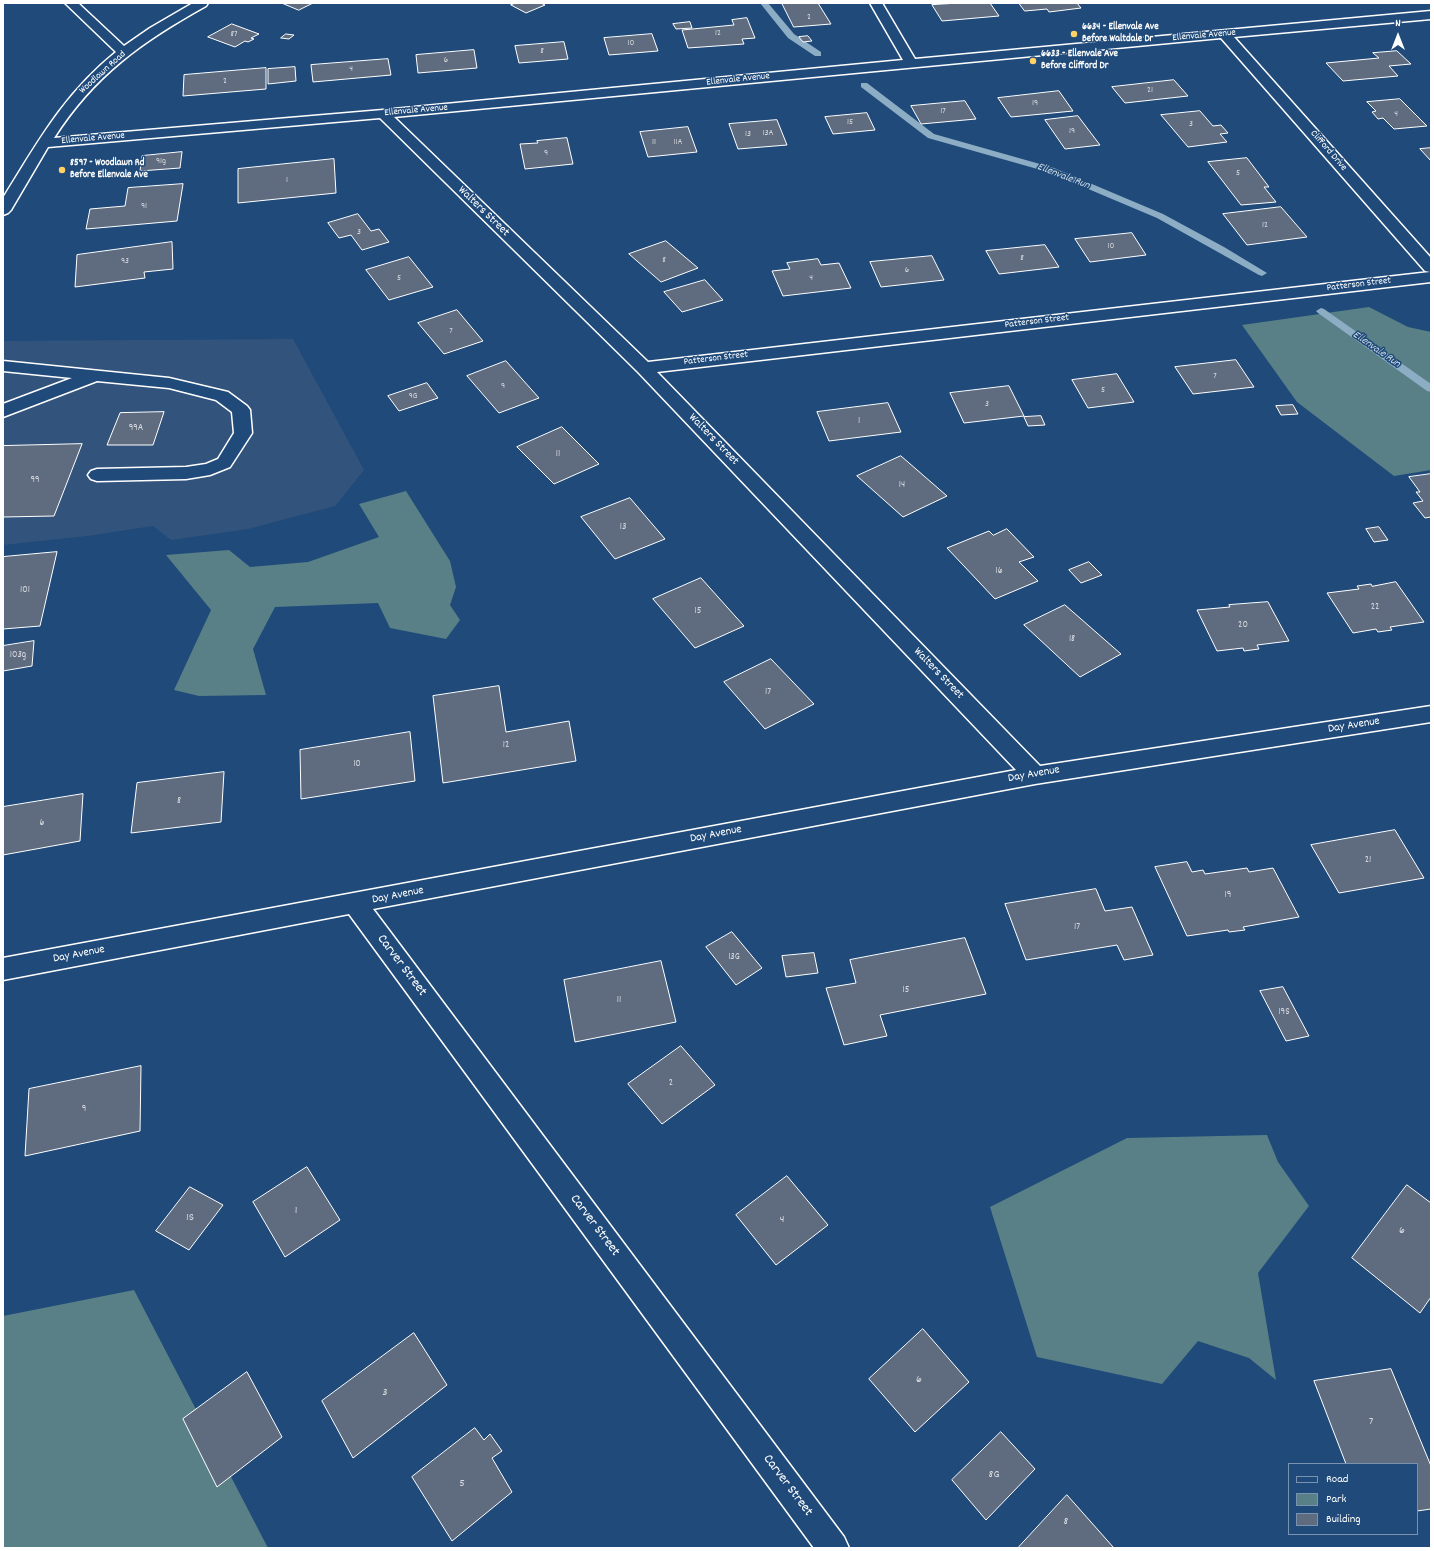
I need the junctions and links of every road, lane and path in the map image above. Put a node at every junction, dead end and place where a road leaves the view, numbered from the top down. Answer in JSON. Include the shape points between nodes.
{"nodes":[{"id":1,"x":71,"y":3,"type":"edge"},
{"id":2,"x":202,"y":3,"type":"edge"},
{"id":3,"x":876,"y":3,"type":"edge"},
{"id":4,"x":1431,"y":15,"type":"edge"},
{"id":5,"x":1224,"y":34,"type":"junction"},
{"id":6,"x":124,"y":53,"type":"junction"},
{"id":7,"x":911,"y":63,"type":"junction"},
{"id":8,"x":383,"y":114,"type":"junction"},
{"id":9,"x":45,"y":143,"type":"junction"},
{"id":10,"x":3,"y":210,"type":"edge"},
{"id":11,"x":1431,"y":268,"type":"edge"},
{"id":12,"x":1431,"y":277,"type":"edge"},
{"id":13,"x":3,"y":366,"type":"edge"},
{"id":14,"x":644,"y":368,"type":"junction"},
{"id":15,"x":96,"y":375,"type":"junction"},
{"id":16,"x":3,"y":411,"type":"edge"},
{"id":17,"x":97,"y":475,"type":"dead end"},
{"id":18,"x":1431,"y":714,"type":"edge"},
{"id":19,"x":1035,"y":774,"type":"junction"},
{"id":20,"x":355,"y":904,"type":"junction"},
{"id":21,"x":3,"y":970,"type":"edge"},
{"id":22,"x":833,"y":1548,"type":"edge"}],
"edges":[{"from":1,"to":6,"type":"street"},
{"from":2,"to":6,"type":"street","name":"Woodlawn Road"},
{"from":3,"to":7,"type":"street"},
{"from":4,"to":5,"type":"street","name":"Ellenvale Avenue"},
{"from":5,"to":7,"type":"street","name":"Ellenvale Avenue"},
{"from":5,"to":11,"type":"street","name":"Clifford Drive"},
{"from":6,"to":9,"type":"street","name":"Woodlawn Road","via":[[84,88]]},
{"from":7,"to":8,"type":"street","name":"Ellenvale Avenue"},
{"from":8,"to":9,"type":"street","name":"Ellenvale Avenue"},
{"from":8,"to":14,"type":"street","name":"Walters Street"},
{"from":9,"to":10,"type":"street","name":"Woodlawn Road"},
{"from":12,"to":14,"type":"street","name":"Patterson Street"},
{"from":13,"to":15,"type":"street"},
{"from":14,"to":19,"type":"street","name":"Walters Street"},
{"from":15,"to":16,"type":"street"},
{"from":15,"to":17,"type":"street","via":[[169,382],[222,396],[241,410],[243,433],[224,463],[210,469],[186,473]]},
{"from":18,"to":19,"type":"street","name":"Day Avenue"},
{"from":19,"to":20,"type":"street","name":"Day Avenue"},
{"from":20,"to":21,"type":"street","name":"Day Avenue"},
{"from":20,"to":22,"type":"street","name":"Carver Street"}]}
